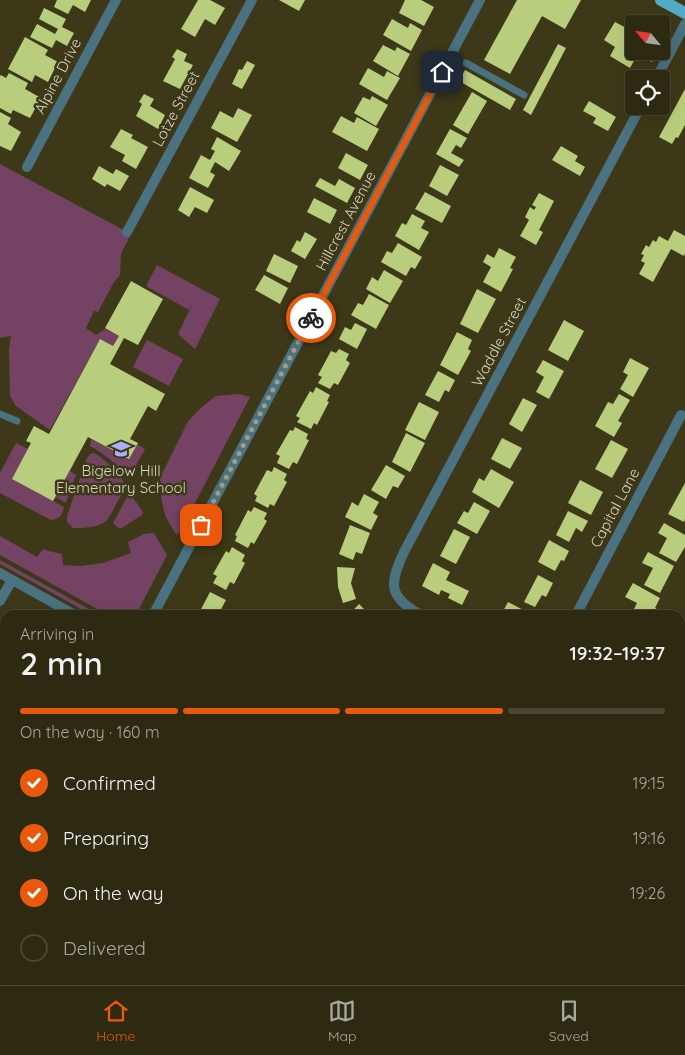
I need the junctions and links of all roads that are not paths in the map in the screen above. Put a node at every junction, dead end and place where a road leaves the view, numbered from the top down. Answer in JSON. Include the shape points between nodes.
{"nodes":[{"id":1,"x":116,"y":0,"type":"edge"},
{"id":2,"x":252,"y":0,"type":"edge"},
{"id":3,"x":480,"y":0,"type":"edge"},
{"id":4,"x":661,"y":0,"type":"edge"},
{"id":5,"x":685,"y":13,"type":"edge"},
{"id":6,"x":685,"y":24,"type":"edge"},
{"id":7,"x":466,"y":63,"type":"dead end"},
{"id":8,"x":661,"y":70,"type":"edge"},
{"id":9,"x":524,"y":95,"type":"dead end"},
{"id":10,"x":636,"y":115,"type":"edge"},
{"id":11,"x":27,"y":167,"type":"dead end"},
{"id":12,"x":127,"y":232,"type":"dead end"},
{"id":13,"x":0,"y":414,"type":"edge"},
{"id":14,"x":681,"y":415,"type":"dead end"},
{"id":15,"x":18,"y":421,"type":"dead end"},
{"id":16,"x":0,"y":573,"type":"edge"},
{"id":17,"x":12,"y":580,"type":"junction"},
{"id":18,"x":0,"y":601,"type":"edge"},
{"id":19,"x":66,"y":610,"type":"edge"},
{"id":20,"x":157,"y":610,"type":"edge"},
{"id":21,"x":414,"y":610,"type":"edge"},
{"id":22,"x":579,"y":610,"type":"edge"}],
"edges":[{"from":1,"to":11,"type":"street","name":"Alpine Drive"},
{"from":2,"to":12,"type":"street","name":"Lotze Street"},
{"from":3,"to":20,"type":"street","name":"Hillcrest Avenue"},
{"from":4,"to":5,"type":"main road"},
{"from":6,"to":8,"type":"street"},
{"from":7,"to":9,"type":"lane"},
{"from":10,"to":21,"type":"street","name":"Waddle Street","via":[[396,568],[396,594]]},
{"from":13,"to":15,"type":"lane"},
{"from":14,"to":22,"type":"street","name":"Capital Lane"},
{"from":16,"to":17,"type":"street"},
{"from":17,"to":18,"type":"street"},
{"from":17,"to":19,"type":"street"}]}
